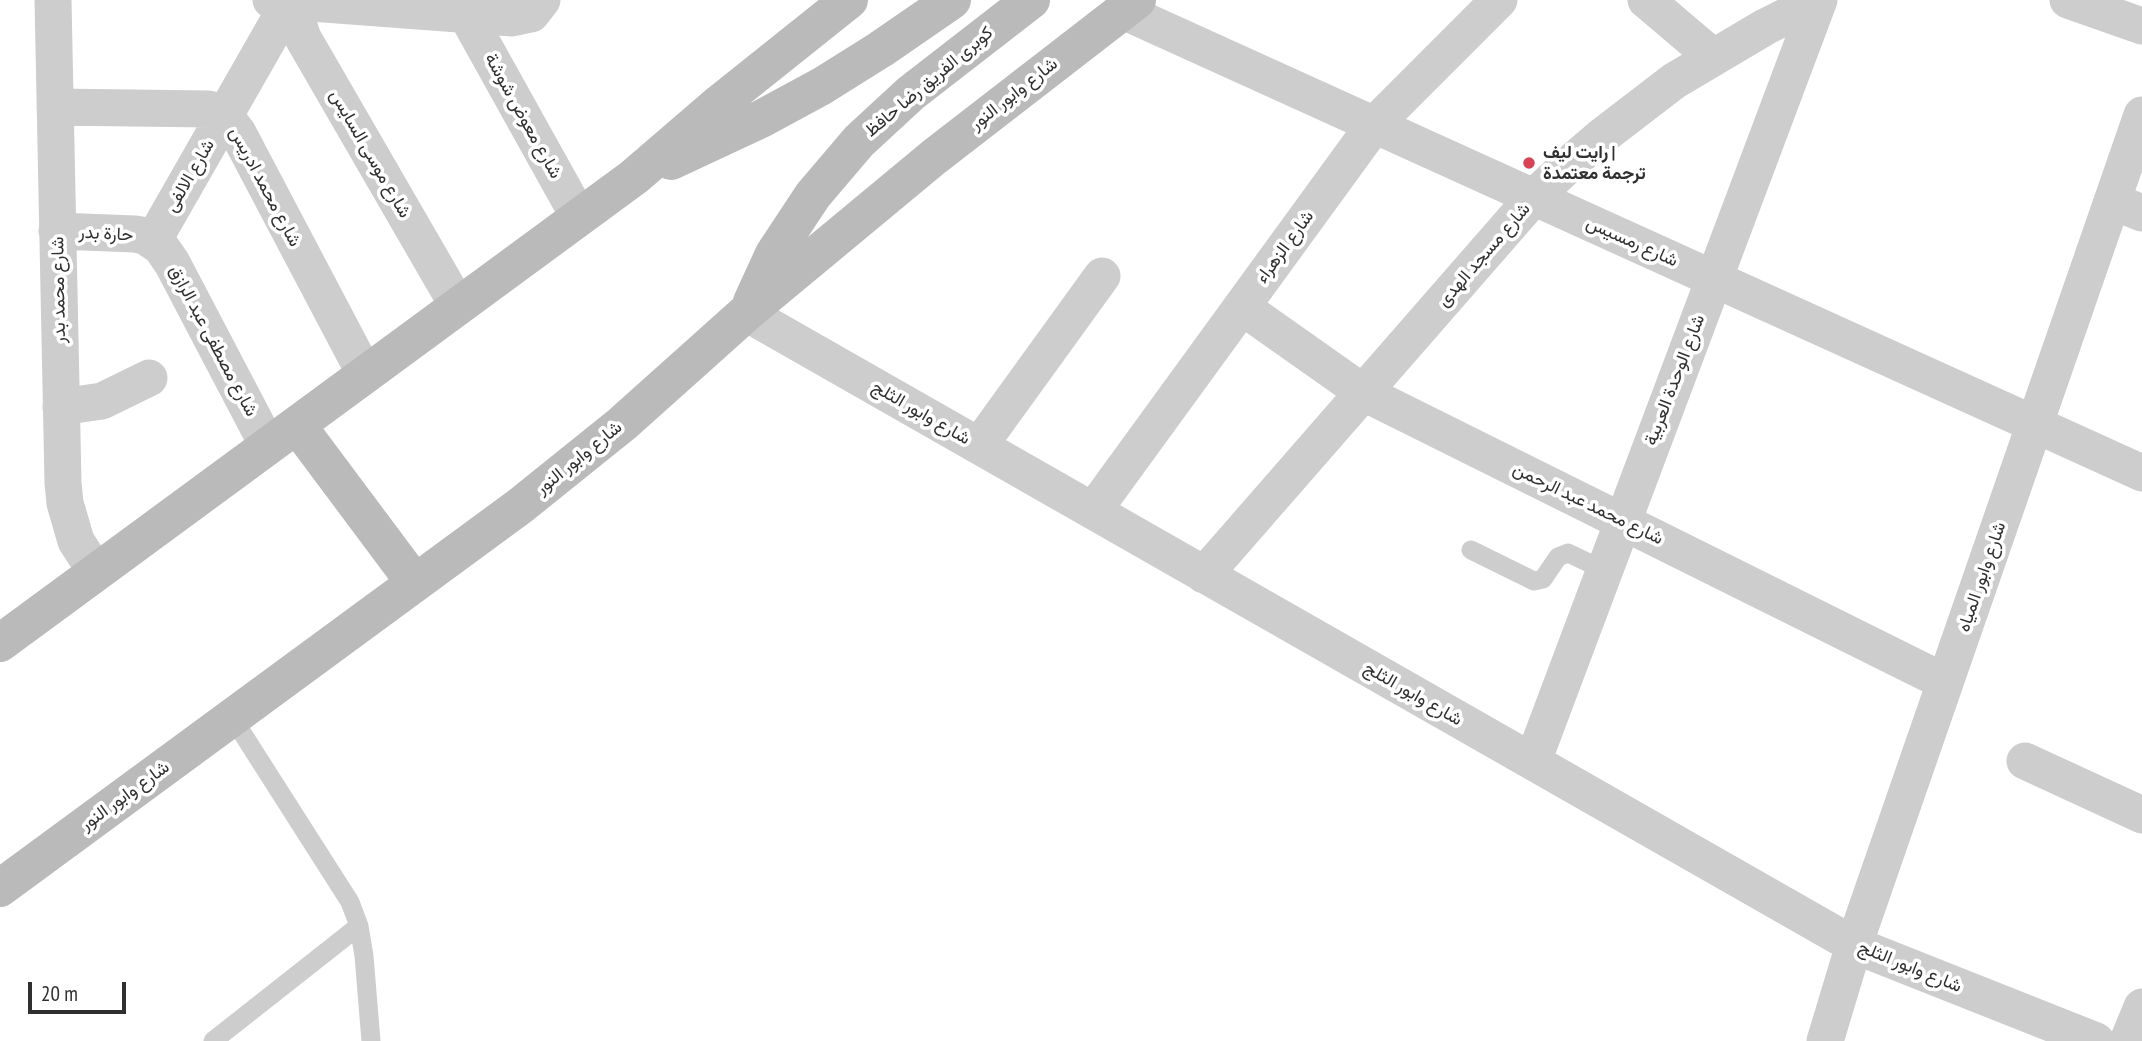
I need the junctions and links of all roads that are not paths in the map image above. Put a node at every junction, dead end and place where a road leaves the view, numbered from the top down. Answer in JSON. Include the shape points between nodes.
{"nodes":[{"id":1,"x":53,"y":0,"type":"edge"},
{"id":2,"x":283,"y":0,"type":"edge"},
{"id":3,"x":542,"y":0,"type":"edge"},
{"id":4,"x":849,"y":0,"type":"edge"},
{"id":5,"x":952,"y":0,"type":"edge"},
{"id":6,"x":1031,"y":0,"type":"edge"},
{"id":7,"x":1499,"y":0,"type":"edge"},
{"id":8,"x":1646,"y":0,"type":"edge"},
{"id":9,"x":1819,"y":0,"type":"edge"},
{"id":10,"x":2068,"y":0,"type":"edge"},
{"id":11,"x":412,"y":5,"type":"edge"},
{"id":12,"x":1130,"y":5,"type":"edge"},
{"id":13,"x":466,"y":14,"type":"junction"},
{"id":14,"x":2142,"y":26,"type":"edge"},
{"id":15,"x":1712,"y":56,"type":"junction"},
{"id":16,"x":55,"y":107,"type":"junction"},
{"id":17,"x":2142,"y":115,"type":"edge"},
{"id":18,"x":225,"y":116,"type":"junction"},
{"id":19,"x":1374,"y":125,"type":"junction"},
{"id":20,"x":634,"y":177,"type":"junction"},
{"id":21,"x":1534,"y":198,"type":"junction"},
{"id":22,"x":2127,"y":207,"type":"edge"},
{"id":23,"x":579,"y":217,"type":"junction"},
{"id":24,"x":57,"y":232,"type":"junction"},
{"id":25,"x":153,"y":241,"type":"junction"},
{"id":26,"x":1101,"y":276,"type":"dead end"},
{"id":27,"x":1713,"y":279,"type":"junction"},
{"id":28,"x":458,"y":306,"type":"junction"},
{"id":29,"x":1242,"y":307,"type":"junction"},
{"id":30,"x":746,"y":313,"type":"junction"},
{"id":31,"x":365,"y":374,"type":"junction"},
{"id":32,"x":149,"y":378,"type":"dead end"},
{"id":33,"x":1364,"y":393,"type":"junction"},
{"id":34,"x":61,"y":407,"type":"junction"},
{"id":35,"x":2035,"y":424,"type":"junction"},
{"id":36,"x":282,"y":435,"type":"junction"},
{"id":37,"x":979,"y":446,"type":"junction"},
{"id":38,"x":2142,"y":473,"type":"edge"},
{"id":39,"x":1093,"y":511,"type":"junction"},
{"id":40,"x":1622,"y":521,"type":"junction"},
{"id":41,"x":1471,"y":550,"type":"dead end"},
{"id":42,"x":1604,"y":570,"type":"junction"},
{"id":43,"x":96,"y":572,"type":"junction"},
{"id":44,"x":1204,"y":575,"type":"junction"},
{"id":45,"x":415,"y":583,"type":"junction"},
{"id":46,"x":0,"y":643,"type":"edge"},
{"id":47,"x":1945,"y":682,"type":"junction"},
{"id":48,"x":232,"y":717,"type":"junction"},
{"id":49,"x":1533,"y":761,"type":"junction"},
{"id":50,"x":2025,"y":761,"type":"dead end"},
{"id":51,"x":2142,"y":815,"type":"edge"},
{"id":52,"x":0,"y":888,"type":"edge"},
{"id":53,"x":359,"y":926,"type":"junction"},
{"id":54,"x":1854,"y":945,"type":"junction"},
{"id":55,"x":2142,"y":1007,"type":"edge"},
{"id":56,"x":213,"y":1041,"type":"edge"},
{"id":57,"x":371,"y":1041,"type":"edge"},
{"id":58,"x":1825,"y":1041,"type":"edge"},
{"id":59,"x":2096,"y":1041,"type":"edge"},
{"id":60,"x":2128,"y":1041,"type":"edge"}],
"edges":[{"from":1,"to":16,"type":"street","name":"شارع محمد بدر"},
{"from":2,"to":11,"type":"street"},
{"from":2,"to":18,"type":"street","name":"شارع الالفى"},
{"from":2,"to":28,"type":"street","name":"شارع موسى السايس"},
{"from":3,"to":13,"type":"street","via":[[522,18]]},
{"from":4,"to":20,"type":"main road"},
{"from":5,"to":20,"type":"main road","via":[[822,86],[698,150]]},
{"from":6,"to":30,"type":"main road","name":"كوبرى الفريق رضا حافظ","via":[[911,93],[859,141],[813,195],[774,254]]},
{"from":7,"to":19,"type":"street","name":"شارع الزهراء"},
{"from":8,"to":15,"type":"street"},
{"from":9,"to":15,"type":"street","name":"شارع مسجد الهدى"},
{"from":9,"to":27,"type":"street","name":"شارع الوحدة العربية"},
{"from":10,"to":14,"type":"street"},
{"from":11,"to":13,"type":"street"},
{"from":12,"to":19,"type":"street","name":"شارع رمسيس"},
{"from":12,"to":30,"type":"main road","name":"شارع وابور النور"},
{"from":13,"to":23,"type":"street","name":"شارع معوض شوشة"},
{"from":15,"to":21,"type":"street","name":"شارع مسجد الهدى","via":[[1601,136]]},
{"from":16,"to":18,"type":"street","name":"شارع محمد ادريس","via":[[209,109]]},
{"from":16,"to":24,"type":"street","name":"شارع محمد بدر"},
{"from":17,"to":22,"type":"street","name":"شارع وابور المياه"},
{"from":18,"to":25,"type":"street","name":"شارع الالفى"},
{"from":18,"to":31,"type":"street","name":"شارع محمد ادريس"},
{"from":19,"to":21,"type":"street","name":"شارع رمسيس"},
{"from":19,"to":29,"type":"street","name":"شارع الزهراء"},
{"from":20,"to":23,"type":"main road"},
{"from":21,"to":27,"type":"street","name":"شارع رمسيس"},
{"from":21,"to":33,"type":"street","name":"شارع مسجد الهدى"},
{"from":22,"to":35,"type":"street","name":"شارع وابور المياه"},
{"from":23,"to":28,"type":"main road"},
{"from":24,"to":25,"type":"street","name":"حارة بدر","via":[[135,234]]},
{"from":24,"to":34,"type":"street","name":"شارع محمد بدر"},
{"from":25,"to":36,"type":"street","name":"شارع مصطفى عبد الرازق","via":[[172,263]]},
{"from":26,"to":37,"type":"street"},
{"from":27,"to":35,"type":"street","name":"شارع رمسيس"},
{"from":27,"to":40,"type":"street","name":"شارع الوحدة العربية"},
{"from":28,"to":31,"type":"main road"},
{"from":29,"to":33,"type":"street","name":"شارع محمد عبد الرحمن"},
{"from":29,"to":39,"type":"street","name":"شارع الزهراء"},
{"from":30,"to":37,"type":"street","name":"شارع وابور الثلج"},
{"from":30,"to":45,"type":"main road","name":"شارع وابور النور","via":[[622,424]]},
{"from":31,"to":36,"type":"main road"},
{"from":32,"to":34,"type":"street","via":[[102,401]]},
{"from":33,"to":40,"type":"street","name":"شارع محمد عبد الرحمن"},
{"from":33,"to":44,"type":"street","name":"شارع مسجد الهدى"},
{"from":34,"to":43,"type":"street","name":"شارع محمد بدر","via":[[65,503],[76,541]]},
{"from":35,"to":38,"type":"street","name":"شارع رمسيس"},
{"from":35,"to":47,"type":"street","name":"شارع وابور المياه"},
{"from":36,"to":43,"type":"main road"},
{"from":36,"to":45,"type":"main road"},
{"from":37,"to":39,"type":"street","name":"شارع وابور الثلج"},
{"from":39,"to":44,"type":"street","name":"شارع وابور الثلج"},
{"from":40,"to":42,"type":"street","name":"شارع الوحدة العربية"},
{"from":40,"to":47,"type":"street","name":"شارع محمد عبد الرحمن"},
{"from":41,"to":42,"type":"lane","via":[[1534,581],[1543,579],[1558,557],[1568,553]]},
{"from":42,"to":49,"type":"street","name":"شارع الوحدة العربية"},
{"from":43,"to":46,"type":"main road"},
{"from":44,"to":49,"type":"street","name":"شارع وابور الثلج"},
{"from":45,"to":48,"type":"main road","name":"شارع وابور النور"},
{"from":47,"to":54,"type":"street","name":"شارع وابور المياه"},
{"from":48,"to":52,"type":"main road","name":"شارع وابور النور"},
{"from":48,"to":53,"type":"lane","via":[[339,884]]},
{"from":49,"to":54,"type":"street","name":"شارع وابور الثلج"},
{"from":50,"to":51,"type":"street"},
{"from":53,"to":56,"type":"lane"},
{"from":53,"to":57,"type":"lane"},
{"from":54,"to":58,"type":"street","name":"شارع وابور المياه"},
{"from":54,"to":59,"type":"street","name":"شارع وابور الثلج"},
{"from":55,"to":60,"type":"street"}]}
